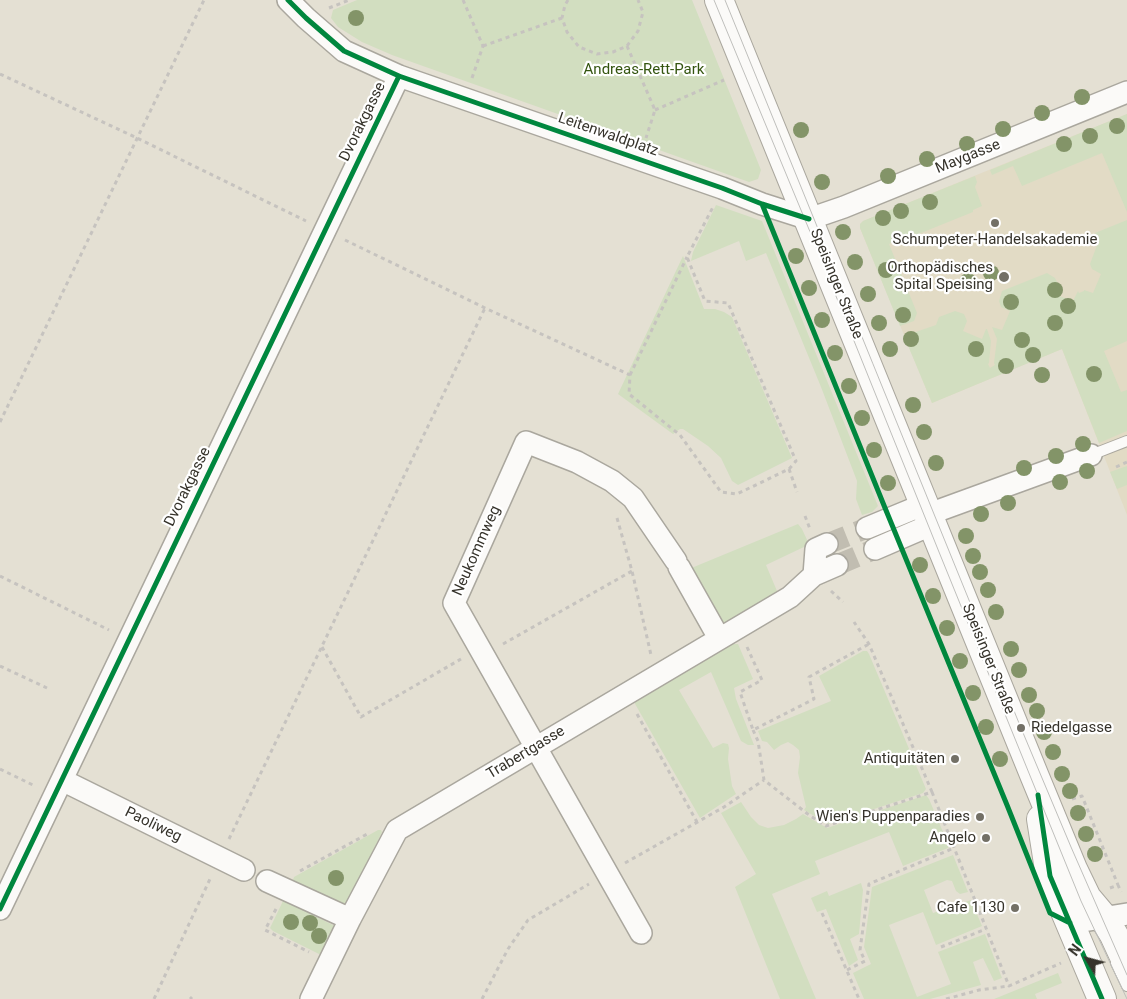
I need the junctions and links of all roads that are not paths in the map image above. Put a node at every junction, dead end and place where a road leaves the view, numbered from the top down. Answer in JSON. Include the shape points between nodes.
{"nodes":[{"id":1,"x":288,"y":0,"type":"edge"},
{"id":2,"x":719,"y":0,"type":"edge"},
{"id":3,"x":399,"y":76,"type":"junction"},
{"id":4,"x":1127,"y":92,"type":"edge"},
{"id":5,"x":809,"y":219,"type":"junction"},
{"id":6,"x":1127,"y":441,"type":"edge"},
{"id":7,"x":1091,"y":454,"type":"joint"},
{"id":8,"x":929,"y":514,"type":"junction"},
{"id":9,"x":867,"y":528,"type":"tunnel mouth"},
{"id":10,"x":827,"y":544,"type":"tunnel mouth"},
{"id":11,"x":875,"y":548,"type":"tunnel mouth"},
{"id":12,"x":837,"y":565,"type":"tunnel mouth"},
{"id":13,"x":814,"y":575,"type":"junction"},
{"id":14,"x":728,"y":633,"type":"junction"},
{"id":15,"x":535,"y":747,"type":"junction"},
{"id":16,"x":1036,"y":786,"type":"junction"},
{"id":17,"x":58,"y":788,"type":"junction"},
{"id":18,"x":244,"y":870,"type":"dead end"},
{"id":19,"x":267,"y":881,"type":"dead end"},
{"id":20,"x":0,"y":909,"type":"edge"},
{"id":21,"x":1109,"y":916,"type":"edge"},
{"id":22,"x":350,"y":919,"type":"junction"},
{"id":23,"x":1070,"y":923,"type":"junction"},
{"id":24,"x":641,"y":933,"type":"dead end"},
{"id":25,"x":1127,"y":963,"type":"edge"},
{"id":26,"x":1127,"y":986,"type":"edge"},
{"id":27,"x":311,"y":999,"type":"edge"},
{"id":28,"x":1102,"y":999,"type":"edge"}],
"edges":[{"from":1,"to":3,"type":"street","name":"Leitenwaldplatz","via":[[344,51]]},
{"from":2,"to":5,"type":"main road","name":"Speisinger Straße"},
{"from":3,"to":5,"type":"street","name":"Leitenwaldplatz"},
{"from":3,"to":17,"type":"street","name":"Dvorakgasse"},
{"from":4,"to":5,"type":"street","name":"Maygasse"},
{"from":5,"to":8,"type":"main road","name":"Speisinger Straße"},
{"from":6,"to":7,"type":"lane"},
{"from":7,"to":8,"type":"street"},
{"from":8,"to":9,"type":"street"},
{"from":8,"to":11,"type":"street"},
{"from":8,"to":16,"type":"main road","name":"Speisinger Straße"},
{"from":10,"to":13,"type":"street","via":[[816,549]]},
{"from":12,"to":13,"type":"street","name":"Trabertgasse"},
{"from":13,"to":14,"type":"street","name":"Trabertgasse","via":[[790,596]]},
{"from":14,"to":15,"type":"street","name":"Trabertgasse"},
{"from":14,"to":15,"type":"street","name":"Neukommweg","via":[[632,498],[612,480],[526,442],[454,603]]},
{"from":15,"to":22,"type":"street","name":"Trabertgasse","via":[[397,830]]},
{"from":15,"to":24,"type":"street","name":"Neukommweg"},
{"from":16,"to":21,"type":"main road","name":"Speisinger Straße","via":[[1087,898]]},
{"from":16,"to":23,"type":"main road","name":"Speisinger Straße","via":[[1050,876]]},
{"from":17,"to":18,"type":"street","name":"Paoliweg"},
{"from":17,"to":20,"type":"street","name":"Dvorakgasse"},
{"from":19,"to":22,"type":"street"},
{"from":21,"to":23,"type":"street"},
{"from":21,"to":25,"type":"main road","name":"Speisinger Straße"},
{"from":21,"to":26,"type":"lane","name":"Speisinger Straße"},
{"from":22,"to":27,"type":"street","name":"Trabertgasse"},
{"from":23,"to":28,"type":"main road","name":"Speisinger Straße"}]}
